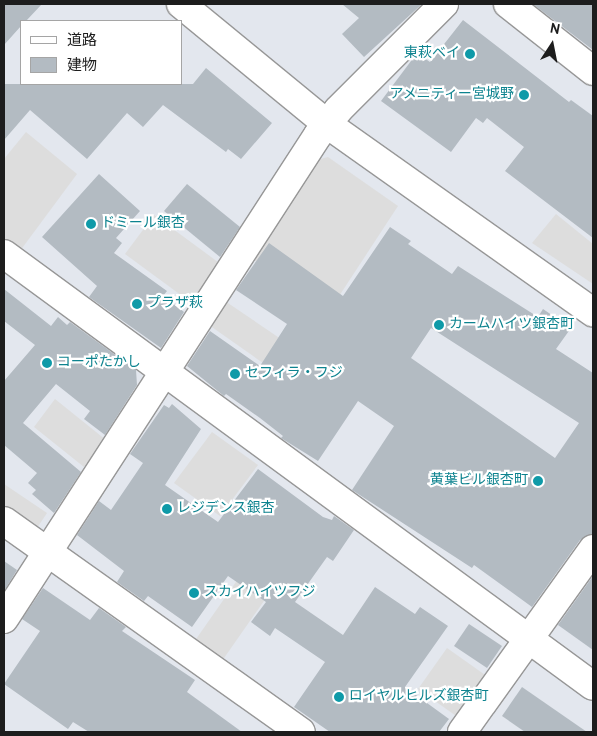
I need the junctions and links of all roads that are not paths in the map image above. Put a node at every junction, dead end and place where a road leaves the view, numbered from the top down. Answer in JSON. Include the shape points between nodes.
{"nodes":[{"id":1,"x":181,"y":4,"type":"edge"},
{"id":2,"x":444,"y":4,"type":"edge"},
{"id":3,"x":508,"y":4,"type":"edge"},
{"id":4,"x":593,"y":71,"type":"edge"},
{"id":5,"x":327,"y":124,"type":"junction"},
{"id":6,"x":4,"y":254,"type":"edge"},
{"id":7,"x":593,"y":312,"type":"edge"},
{"id":8,"x":167,"y":371,"type":"junction"},
{"id":9,"x":4,"y":521,"type":"edge"},
{"id":10,"x":593,"y":549,"type":"edge"},
{"id":11,"x":47,"y":553,"type":"junction"},
{"id":12,"x":4,"y":619,"type":"edge"},
{"id":13,"x":527,"y":640,"type":"junction"},
{"id":14,"x":593,"y":686,"type":"edge"},
{"id":15,"x":301,"y":732,"type":"edge"},
{"id":16,"x":462,"y":732,"type":"edge"}],
"edges":[{"from":1,"to":5,"type":"street"},
{"from":2,"to":5,"type":"street"},
{"from":3,"to":4,"type":"street"},
{"from":5,"to":7,"type":"street"},
{"from":5,"to":8,"type":"street"},
{"from":6,"to":8,"type":"street"},
{"from":8,"to":11,"type":"street"},
{"from":8,"to":13,"type":"street"},
{"from":9,"to":11,"type":"street"},
{"from":10,"to":13,"type":"street"},
{"from":11,"to":12,"type":"street"},
{"from":11,"to":15,"type":"street"},
{"from":13,"to":14,"type":"street"},
{"from":13,"to":16,"type":"street"}]}
